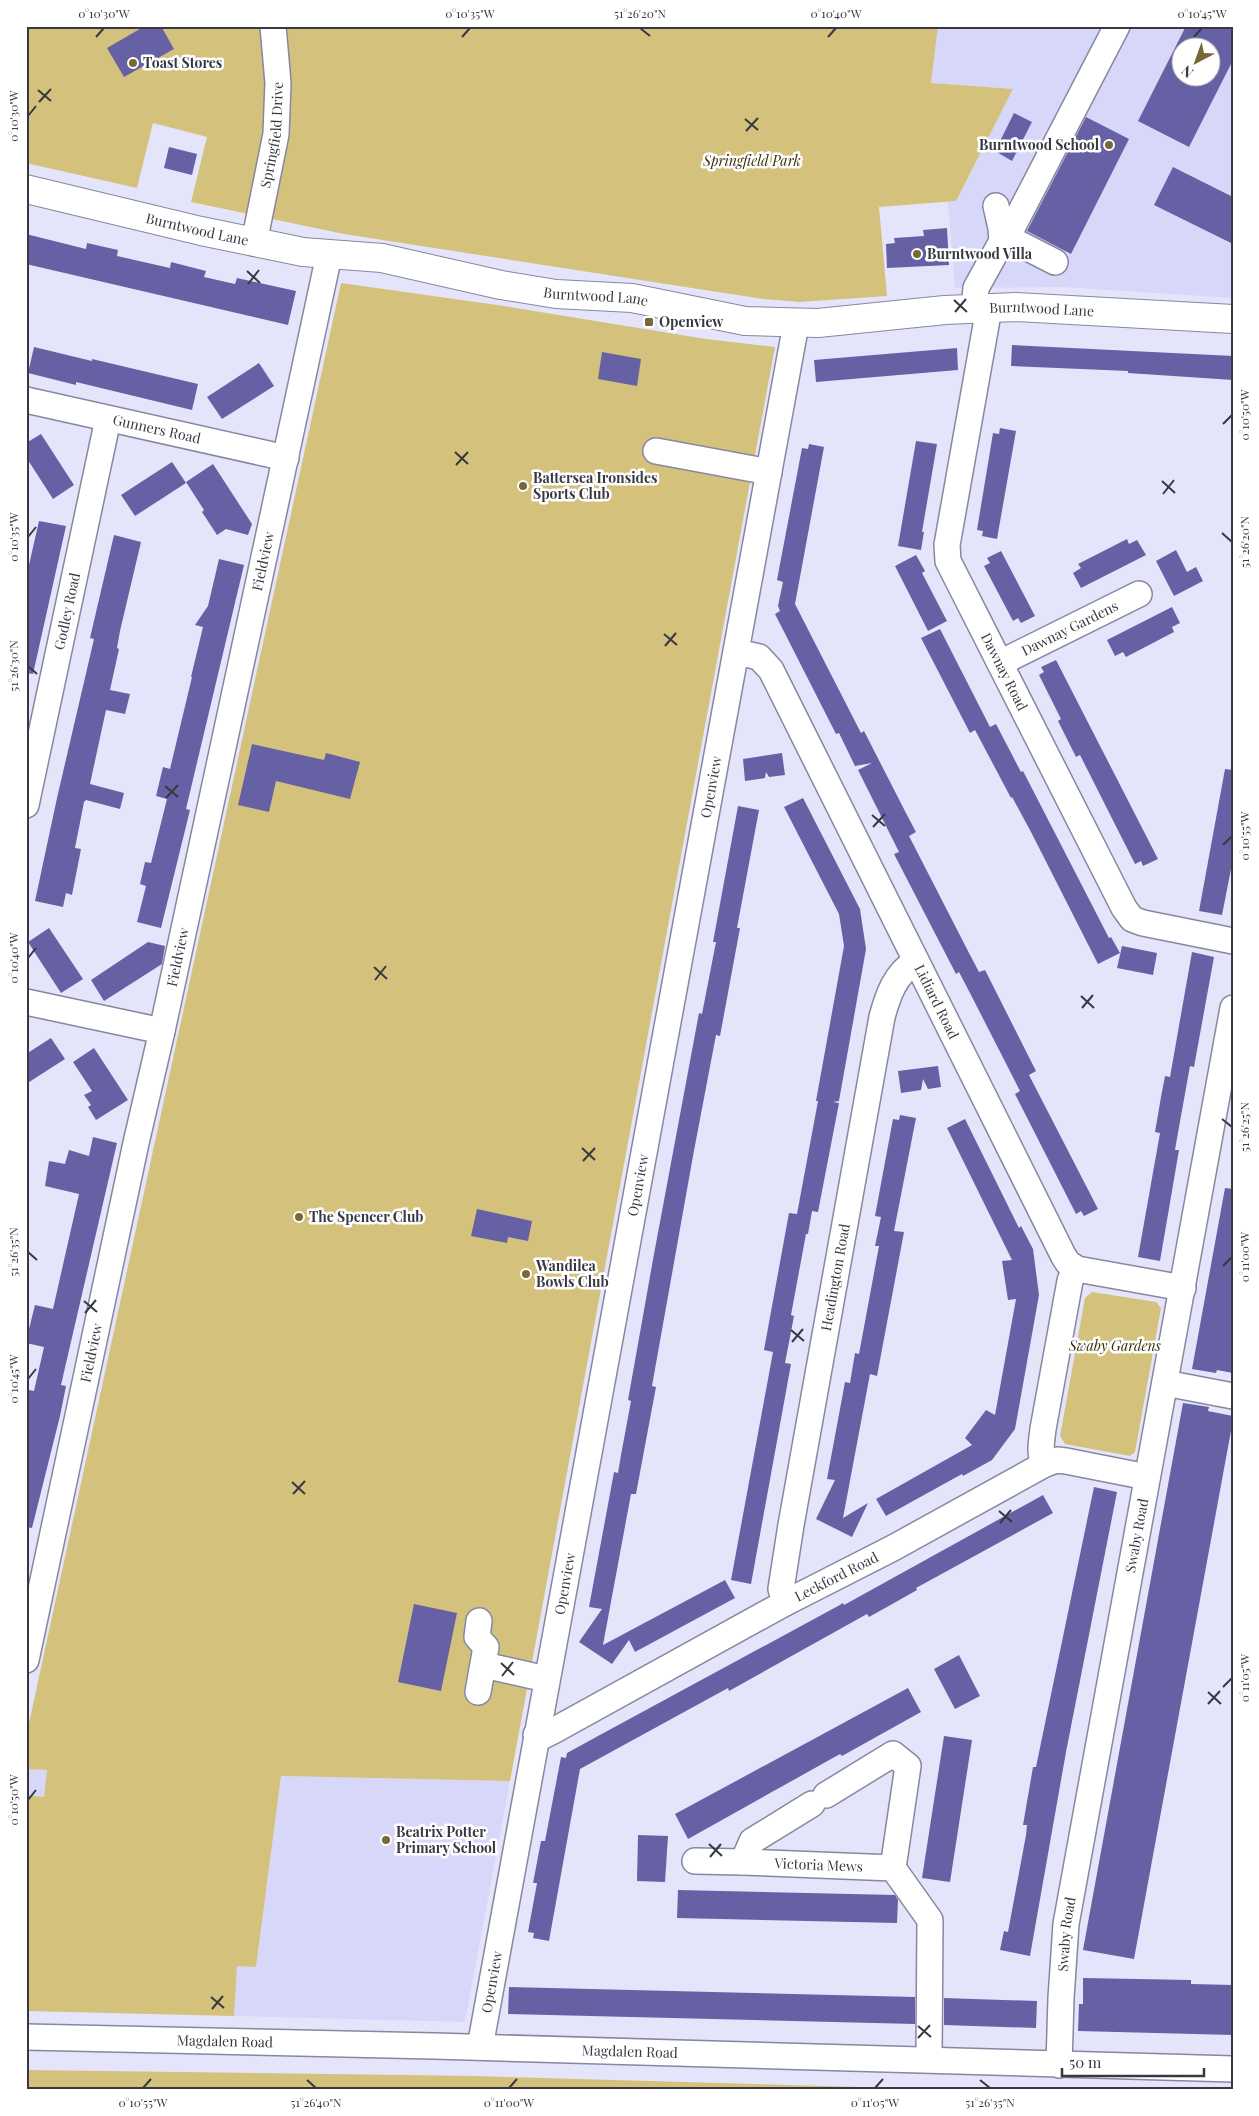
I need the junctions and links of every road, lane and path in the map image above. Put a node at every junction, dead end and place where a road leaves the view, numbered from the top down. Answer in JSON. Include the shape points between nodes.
{"nodes":[{"id":1,"x":273,"y":26,"type":"edge"},
{"id":2,"x":1117,"y":26,"type":"edge"},
{"id":3,"x":26,"y":189,"type":"edge"},
{"id":4,"x":996,"y":206,"type":"dead end"},
{"id":5,"x":1006,"y":238,"type":"junction"},
{"id":6,"x":254,"y":243,"type":"junction"},
{"id":7,"x":329,"y":255,"type":"junction"},
{"id":8,"x":1055,"y":262,"type":"dead end"},
{"id":9,"x":616,"y":297,"type":"junction"},
{"id":10,"x":981,"y":308,"type":"junction"},
{"id":11,"x":704,"y":311,"type":"junction"},
{"id":12,"x":1233,"y":319,"type":"edge"},
{"id":13,"x":796,"y":324,"type":"junction"},
{"id":14,"x":26,"y":400,"type":"edge"},
{"id":15,"x":108,"y":419,"type":"junction"},
{"id":16,"x":656,"y":451,"type":"dead end"},
{"id":17,"x":286,"y":458,"type":"junction"},
{"id":18,"x":769,"y":472,"type":"junction"},
{"id":19,"x":1139,"y":594,"type":"dead end"},
{"id":20,"x":737,"y":652,"type":"junction"},
{"id":21,"x":1000,"y":662,"type":"junction"},
{"id":22,"x":26,"y":805,"type":"edge"},
{"id":23,"x":1233,"y":940,"type":"edge"},
{"id":24,"x":916,"y":962,"type":"junction"},
{"id":25,"x":26,"y":1002,"type":"edge"},
{"id":26,"x":1233,"y":1008,"type":"edge"},
{"id":27,"x":162,"y":1031,"type":"junction"},
{"id":28,"x":1077,"y":1269,"type":"junction"},
{"id":29,"x":1183,"y":1288,"type":"junction"},
{"id":30,"x":1166,"y":1383,"type":"junction"},
{"id":31,"x":1233,"y":1396,"type":"edge"},
{"id":32,"x":1044,"y":1464,"type":"junction"},
{"id":33,"x":1147,"y":1477,"type":"junction"},
{"id":34,"x":785,"y":1603,"type":"junction"},
{"id":35,"x":479,"y":1621,"type":"dead end"},
{"id":36,"x":26,"y":1660,"type":"edge"},
{"id":37,"x":484,"y":1665,"type":"junction"},
{"id":38,"x":546,"y":1679,"type":"junction"},
{"id":39,"x":478,"y":1692,"type":"dead end"},
{"id":40,"x":536,"y":1735,"type":"junction"},
{"id":41,"x":695,"y":1861,"type":"dead end"},
{"id":42,"x":743,"y":1862,"type":"junction"},
{"id":43,"x":893,"y":1868,"type":"junction"},
{"id":44,"x":26,"y":2037,"type":"edge"},
{"id":45,"x":480,"y":2047,"type":"junction"},
{"id":46,"x":929,"y":2059,"type":"junction"},
{"id":47,"x":1059,"y":2065,"type":"junction"},
{"id":48,"x":1233,"y":2069,"type":"edge"}],
"edges":[{"from":1,"to":6,"type":"street","name":"Springfield Drive","via":[[278,83],[276,134]]},
{"from":2,"to":5,"type":"street","name":"Dawnay Road"},
{"from":3,"to":6,"type":"main road","name":"Burntwood Lane"},
{"from":4,"to":5,"type":"street"},
{"from":5,"to":8,"type":"street"},
{"from":5,"to":10,"type":"street","name":"Dawnay Road","via":[[976,288]]},
{"from":6,"to":7,"type":"main road","name":"Burntwood Lane"},
{"from":7,"to":9,"type":"main road","name":"Burntwood Lane","via":[[382,258],[463,276],[477,264],[554,276],[576,296]]},
{"from":7,"to":17,"type":"street","name":"Fieldview"},
{"from":9,"to":11,"type":"main road","name":"Burntwood Lane"},
{"from":9,"to":11,"type":"main road","via":[[636,315],[706,324]]},
{"from":10,"to":12,"type":"main road","name":"Burntwood Lane","via":[[1016,307]]},
{"from":10,"to":13,"type":"main road","name":"Burntwood Lane"},
{"from":10,"to":21,"type":"street","name":"Dawnay Road","via":[[946,553]]},
{"from":11,"to":13,"type":"main road","name":"Burntwood Lane","via":[[746,321]]},
{"from":13,"to":18,"type":"street","name":"Openview"},
{"from":14,"to":15,"type":"street","name":"Gunners Road"},
{"from":15,"to":17,"type":"street","name":"Gunners Road"},
{"from":15,"to":22,"type":"street","name":"Godley Road"},
{"from":16,"to":18,"type":"street"},
{"from":17,"to":27,"type":"street","name":"Fieldview"},
{"from":18,"to":20,"type":"street","name":"Openview"},
{"from":19,"to":21,"type":"street","name":"Dawnay Gardens"},
{"from":20,"to":24,"type":"street","name":"Lidiard Road","via":[[759,657],[771,670]]},
{"from":20,"to":38,"type":"street","name":"Openview"},
{"from":21,"to":23,"type":"street","name":"Dawnay Road","via":[[1132,920]]},
{"from":24,"to":28,"type":"street","name":"Lidiard Road","via":[[1062,1255]]},
{"from":24,"to":34,"type":"street","name":"Headington Road","via":[[906,968],[890,990],[882,1017],[791,1525],[781,1589]]},
{"from":25,"to":27,"type":"street"},
{"from":26,"to":29,"type":"street","name":"Swaby Road"},
{"from":27,"to":36,"type":"street","name":"Fieldview"},
{"from":28,"to":29,"type":"street"},
{"from":28,"to":32,"type":"street","via":[[1070,1281],[1043,1429],[1041,1452]]},
{"from":29,"to":30,"type":"street","name":"Swaby Road"},
{"from":30,"to":31,"type":"street"},
{"from":30,"to":33,"type":"street","name":"Swaby Road"},
{"from":32,"to":33,"type":"street","name":"Leckford Road","via":[[1066,1461]]},
{"from":32,"to":34,"type":"street","name":"Leckford Road","via":[[893,1548]]},
{"from":33,"to":47,"type":"street","name":"Swaby Road","via":[[1066,1924]]},
{"from":34,"to":40,"type":"street","name":"Leckford Road","via":[[545,1735]]},
{"from":35,"to":37,"type":"street","via":[[477,1637],[486,1646]]},
{"from":37,"to":38,"type":"street"},
{"from":37,"to":39,"type":"street"},
{"from":38,"to":40,"type":"street","name":"Openview"},
{"from":40,"to":45,"type":"street","name":"Openview"},
{"from":41,"to":42,"type":"street","name":"Victoria Mews"},
{"from":42,"to":43,"type":"street","name":"Victoria Mews"},
{"from":42,"to":43,"type":"street","via":[[752,1841],[893,1754],[908,1766]]},
{"from":43,"to":46,"type":"street","via":[[930,1920]]},
{"from":44,"to":45,"type":"street","name":"Magdalen Road"},
{"from":45,"to":46,"type":"street","name":"Magdalen Road"},
{"from":46,"to":47,"type":"street","name":"Magdalen Road"},
{"from":47,"to":48,"type":"street","name":"Magdalen Road"}]}
